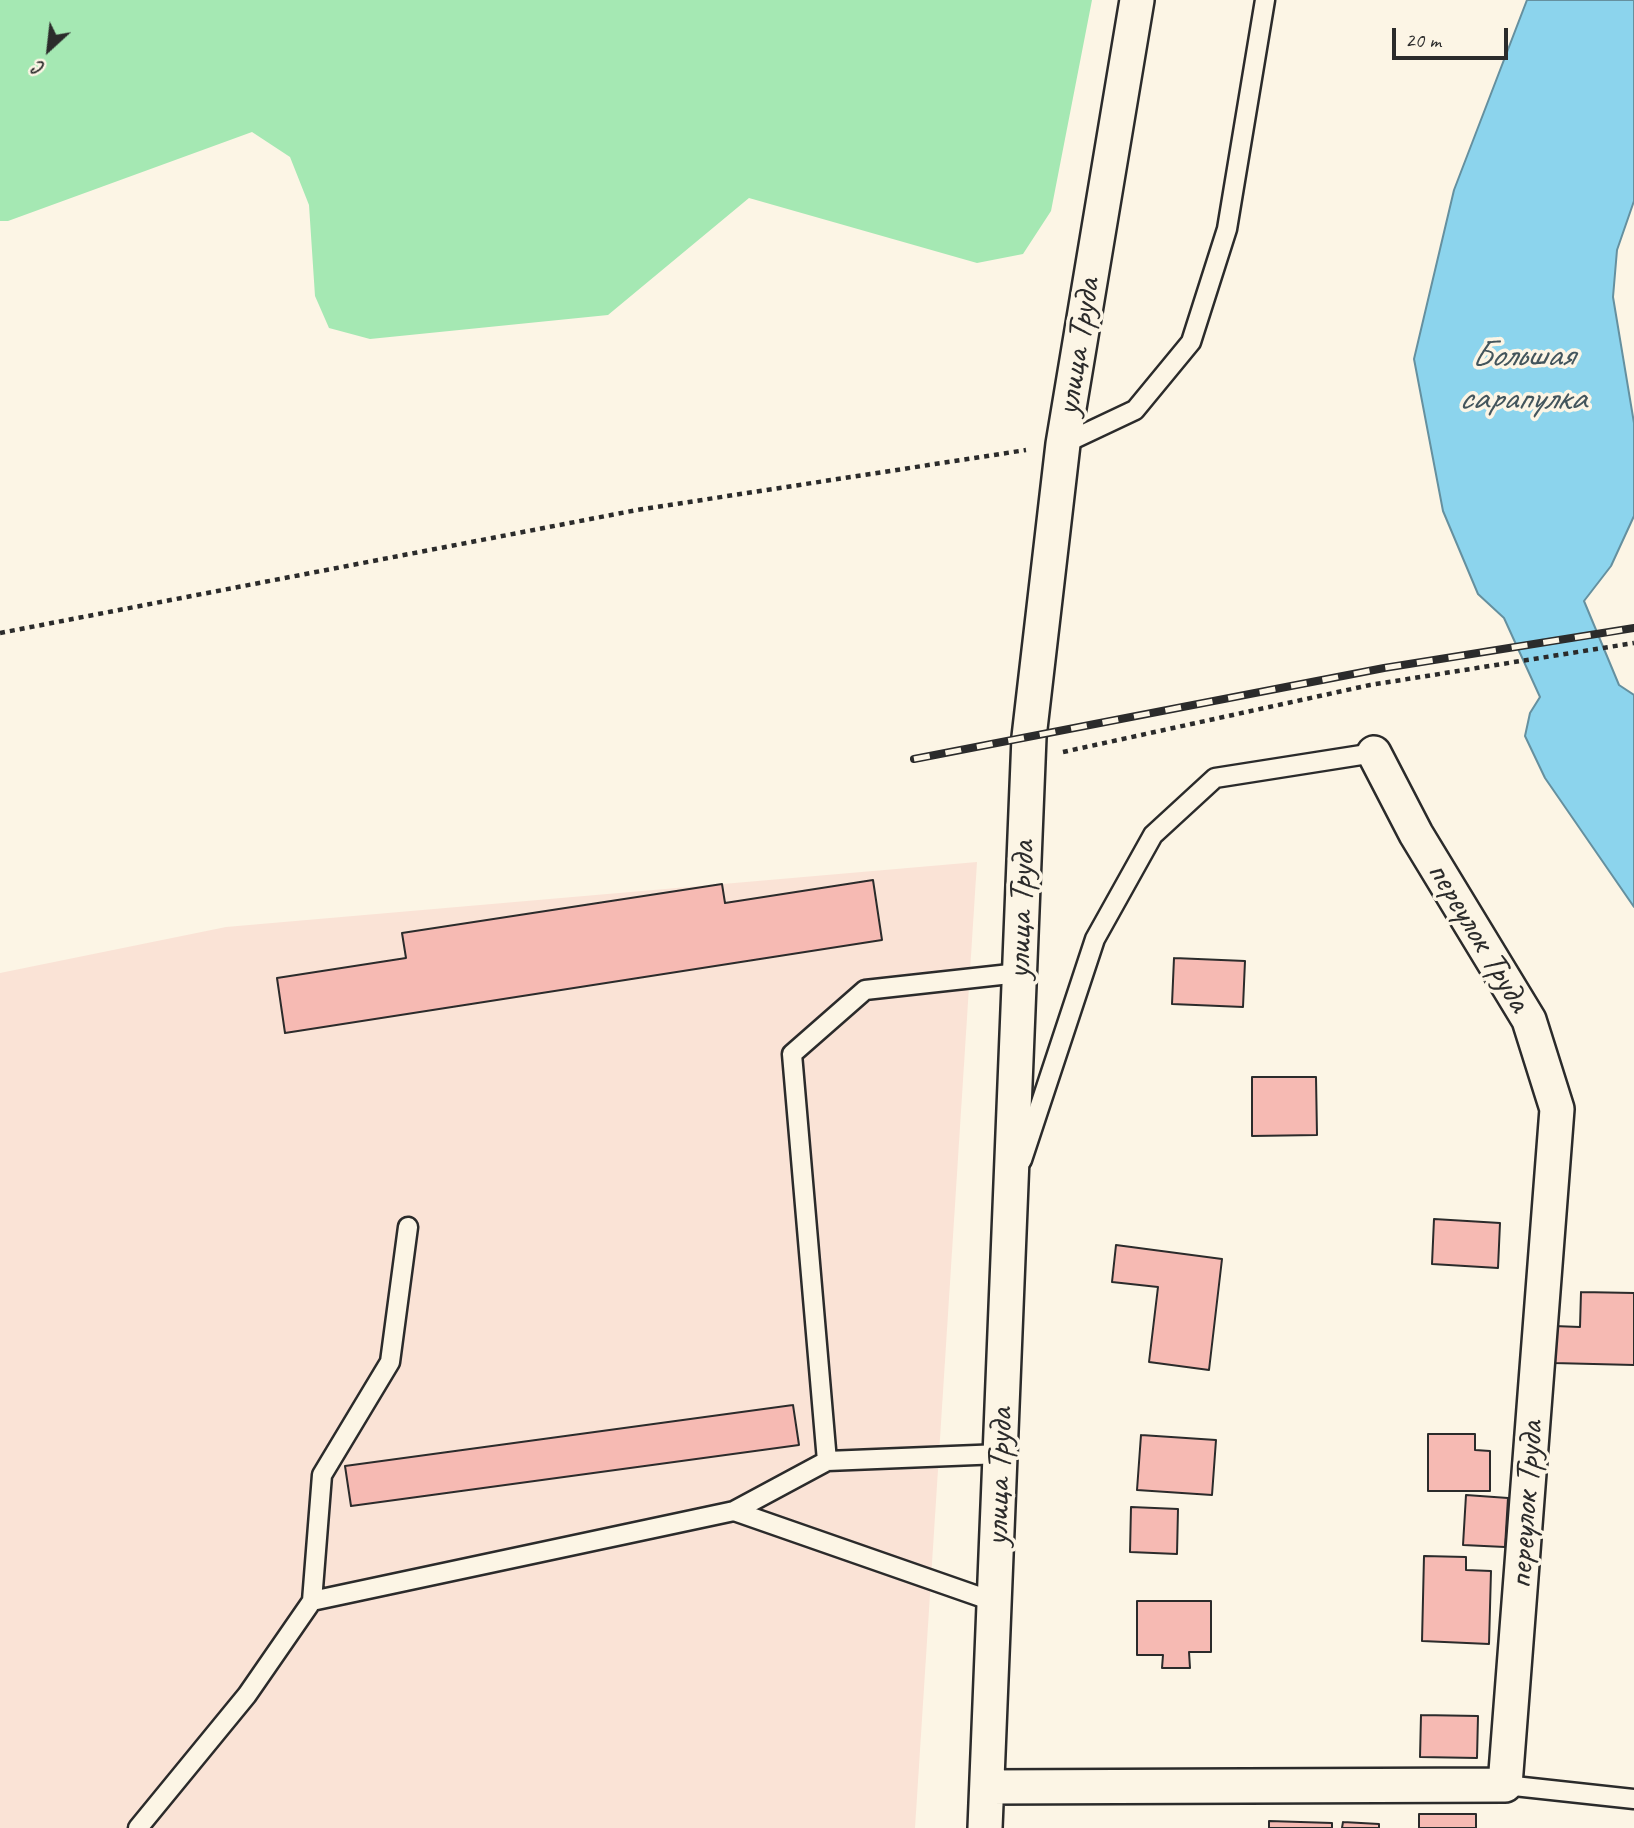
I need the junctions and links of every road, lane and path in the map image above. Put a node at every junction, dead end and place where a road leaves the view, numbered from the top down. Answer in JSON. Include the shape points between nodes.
{"nodes":[{"id":1,"x":1137,"y":0,"type":"edge"},
{"id":2,"x":1265,"y":0,"type":"edge"},
{"id":3,"x":1063,"y":444,"type":"junction"},
{"id":4,"x":0,"y":633,"type":"edge"},
{"id":5,"x":1634,"y":643,"type":"edge"},
{"id":6,"x":1374,"y":753,"type":"joint"},
{"id":7,"x":1028,"y":759,"type":"junction"},
{"id":8,"x":1019,"y":974,"type":"junction"},
{"id":9,"x":1011,"y":1193,"type":"junction"},
{"id":10,"x":408,"y":1227,"type":"dead end"},
{"id":11,"x":1001,"y":1454,"type":"junction"},
{"id":12,"x":827,"y":1461,"type":"junction"},
{"id":13,"x":734,"y":1511,"type":"junction"},
{"id":14,"x":312,"y":1601,"type":"junction"},
{"id":15,"x":995,"y":1602,"type":"junction"},
{"id":16,"x":1505,"y":1785,"type":"junction"},
{"id":17,"x":988,"y":1787,"type":"junction"},
{"id":18,"x":1634,"y":1799,"type":"edge"},
{"id":19,"x":138,"y":1828,"type":"edge"},
{"id":20,"x":985,"y":1828,"type":"edge"}],
"edges":[{"from":1,"to":3,"type":"street","name":"улица Труда"},
{"from":2,"to":3,"type":"lane","via":[[1227,229],[1191,342],[1135,410]]},
{"from":3,"to":4,"type":"path","via":[[637,510]]},
{"from":3,"to":7,"type":"street","name":"улица Труда"},
{"from":5,"to":7,"type":"path","via":[[1370,685]]},
{"from":6,"to":9,"type":"lane","via":[[1216,778],[1153,835],[1095,939]]},
{"from":6,"to":16,"type":"street","name":"переулок Труда","via":[[1416,834],[1529,1020],[1557,1109]]},
{"from":7,"to":8,"type":"street","name":"улица Труда"},
{"from":8,"to":9,"type":"street","name":"улица Труда"},
{"from":8,"to":12,"type":"lane","via":[[865,990],[793,1054]]},
{"from":9,"to":11,"type":"street","name":"улица Труда"},
{"from":10,"to":14,"type":"lane","via":[[390,1362],[323,1475]]},
{"from":11,"to":12,"type":"lane"},
{"from":11,"to":15,"type":"street","name":"улица Труда"},
{"from":12,"to":13,"type":"lane"},
{"from":13,"to":14,"type":"lane"},
{"from":13,"to":15,"type":"lane"},
{"from":14,"to":19,"type":"lane","via":[[247,1695]]},
{"from":15,"to":17,"type":"street","name":"улица Труда"},
{"from":16,"to":17,"type":"street"},
{"from":16,"to":18,"type":"lane"},
{"from":17,"to":20,"type":"street","name":"улица Труда"}]}
